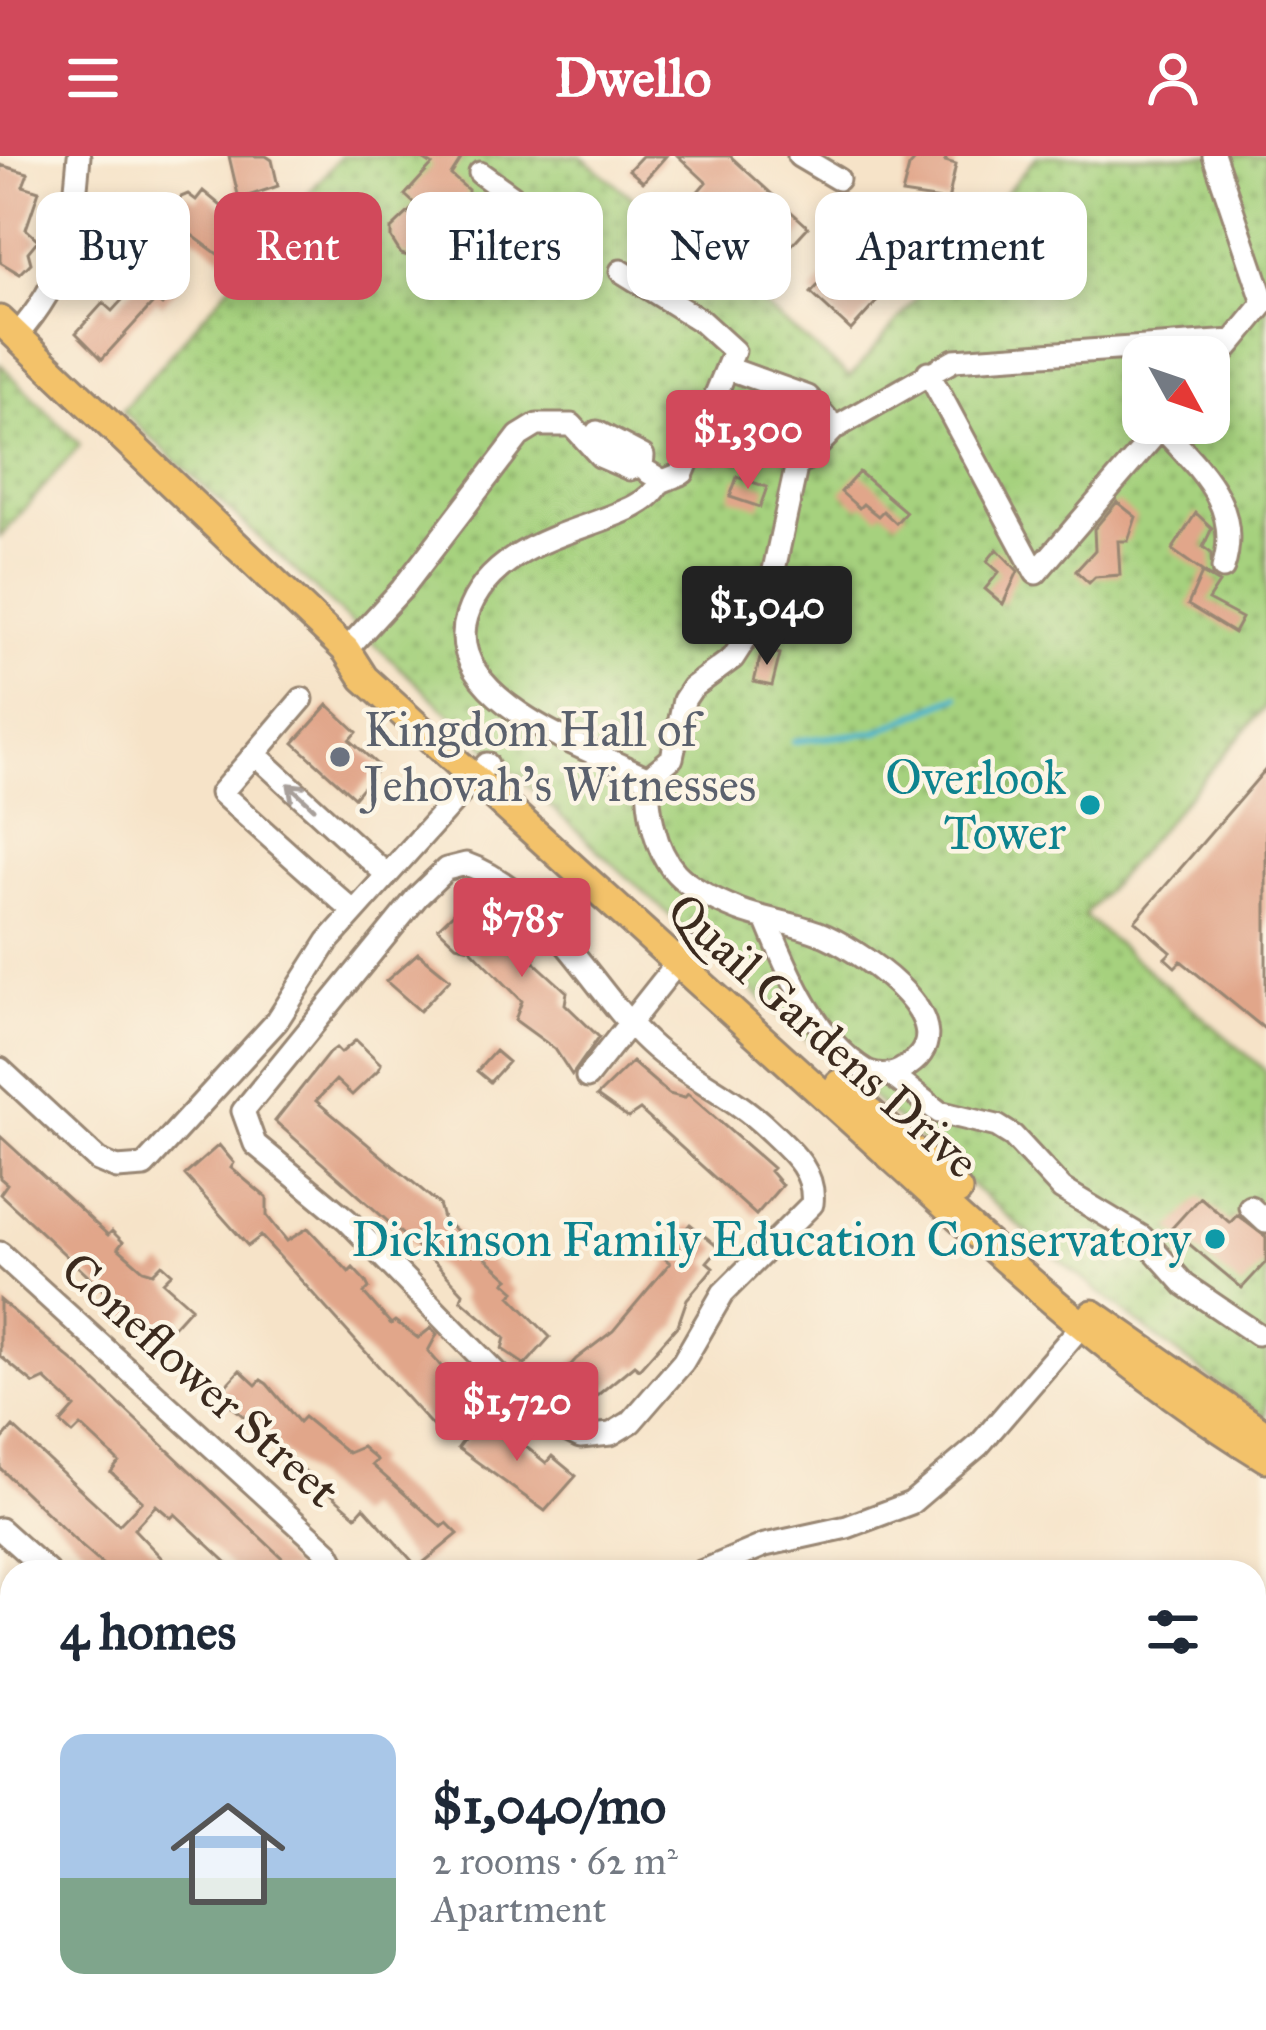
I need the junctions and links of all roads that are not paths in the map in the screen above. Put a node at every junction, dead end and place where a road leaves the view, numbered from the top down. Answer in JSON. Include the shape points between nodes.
{"nodes":[{"id":1,"x":79,"y":156,"type":"edge"},
{"id":2,"x":799,"y":156,"type":"edge"},
{"id":3,"x":1214,"y":156,"type":"edge"},
{"id":4,"x":480,"y":173,"type":"dead end"},
{"id":5,"x":838,"y":179,"type":"dead end"},
{"id":6,"x":506,"y":192,"type":"edge"},
{"id":7,"x":621,"y":271,"type":"dead end"},
{"id":8,"x":1265,"y":302,"type":"edge"},
{"id":9,"x":9,"y":327,"type":"edge"},
{"id":10,"x":1233,"y":341,"type":"junction"},
{"id":11,"x":1230,"y":344,"type":"edge"},
{"id":12,"x":730,"y":369,"type":"junction"},
{"id":13,"x":928,"y":372,"type":"junction"},
{"id":14,"x":835,"y":428,"type":"junction"},
{"id":15,"x":597,"y":433,"type":"dead end"},
{"id":16,"x":1147,"y":444,"type":"edge"},
{"id":17,"x":1178,"y":444,"type":"edge"},
{"id":18,"x":648,"y":467,"type":"junction"},
{"id":19,"x":1222,"y":568,"type":"dead end"},
{"id":20,"x":346,"y":650,"type":"junction"},
{"id":21,"x":302,"y":699,"type":"dead end"},
{"id":22,"x":255,"y":754,"type":"junction"},
{"id":23,"x":481,"y":771,"type":"junction"},
{"id":24,"x":648,"y":778,"type":"junction"},
{"id":25,"x":387,"y":875,"type":"junction"},
{"id":26,"x":354,"y":912,"type":"junction"},
{"id":27,"x":766,"y":919,"type":"junction"},
{"id":28,"x":683,"y":955,"type":"junction"},
{"id":29,"x":632,"y":1025,"type":"junction"},
{"id":30,"x":0,"y":1069,"type":"edge"},
{"id":31,"x":890,"y":1074,"type":"junction"},
{"id":32,"x":587,"y":1077,"type":"dead end"},
{"id":33,"x":0,"y":1253,"type":"edge"},
{"id":34,"x":1086,"y":1320,"type":"junction"},
{"id":35,"x":1257,"y":1334,"type":"dead end"},
{"id":36,"x":1266,"y":1436,"type":"edge"},
{"id":37,"x":1266,"y":1458,"type":"edge"},
{"id":38,"x":0,"y":1529,"type":"edge"},
{"id":39,"x":35,"y":1560,"type":"edge"},
{"id":40,"x":333,"y":1560,"type":"edge"},
{"id":41,"x":729,"y":1560,"type":"edge"}],
"edges":[{"from":1,"to":9,"type":"street","via":[[66,261],[46,302]]},
{"from":2,"to":5,"type":"street"},
{"from":3,"to":8,"type":"street"},
{"from":4,"to":6,"type":"street"},
{"from":7,"to":12,"type":"street","via":[[724,339],[734,352]]},
{"from":8,"to":10,"type":"street"},
{"from":9,"to":20,"type":"main road","name":"Quail Gardens Drive"},
{"from":10,"to":11,"type":"street"},
{"from":10,"to":13,"type":"street","via":[[982,353]]},
{"from":12,"to":14,"type":"street","via":[[808,398]]},
{"from":12,"to":18,"type":"street","via":[[683,473]]},
{"from":13,"to":14,"type":"street"},
{"from":13,"to":16,"type":"street","via":[[1036,573]]},
{"from":14,"to":24,"type":"street","via":[[796,468],[769,593],[753,627],[733,658],[684,700],[672,758]]},
{"from":15,"to":18,"type":"street"},
{"from":17,"to":19,"type":"street","via":[[1224,504],[1229,540]]},
{"from":18,"to":20,"type":"street","via":[[600,456],[572,425],[537,425],[519,436]]},
{"from":18,"to":24,"type":"street","via":[[644,502],[503,563],[483,583],[464,625],[470,667],[497,700]]},
{"from":20,"to":23,"type":"main road","name":"Quail Gardens Drive","via":[[364,678]]},
{"from":21,"to":22,"type":"street"},
{"from":25,"to":22,"type":"street","one_way":true},
{"from":22,"to":26,"type":"street","via":[[221,794]]},
{"from":23,"to":25,"type":"street"},
{"from":23,"to":28,"type":"main road","name":"Quail Gardens Drive"},
{"from":24,"to":27,"type":"street","via":[[653,821],[676,873]]},
{"from":25,"to":26,"type":"street"},
{"from":26,"to":30,"type":"street","via":[[277,1021],[144,1166],[98,1160]]},
{"from":27,"to":31,"type":"street","via":[[824,1030],[865,1070]]},
{"from":27,"to":31,"type":"street","via":[[830,938],[919,1008],[924,1044]]},
{"from":28,"to":29,"type":"street"},
{"from":28,"to":34,"type":"main road","name":"Quail Gardens Drive"},
{"from":29,"to":29,"type":"street","via":[[545,922],[491,873],[466,864],[446,869],[417,897],[243,1111],[255,1144],[347,1220],[507,1388],[580,1437],[631,1422],[683,1362],[724,1293],[812,1204],[808,1171],[766,1127]]},
{"from":29,"to":32,"type":"street"},
{"from":31,"to":35,"type":"street","via":[[939,1112],[1013,1136],[1062,1189],[1142,1237],[1185,1285]]},
{"from":33,"to":40,"type":"street","name":"Coneflower Street"},
{"from":34,"to":36,"type":"main road","name":"Quail Gardens Drive"},
{"from":34,"to":37,"type":"main road","name":"Quail Gardens Drive","via":[[1158,1388]]},
{"from":34,"to":41,"type":"street","via":[[980,1445],[911,1503]]},
{"from":38,"to":39,"type":"street"}]}
